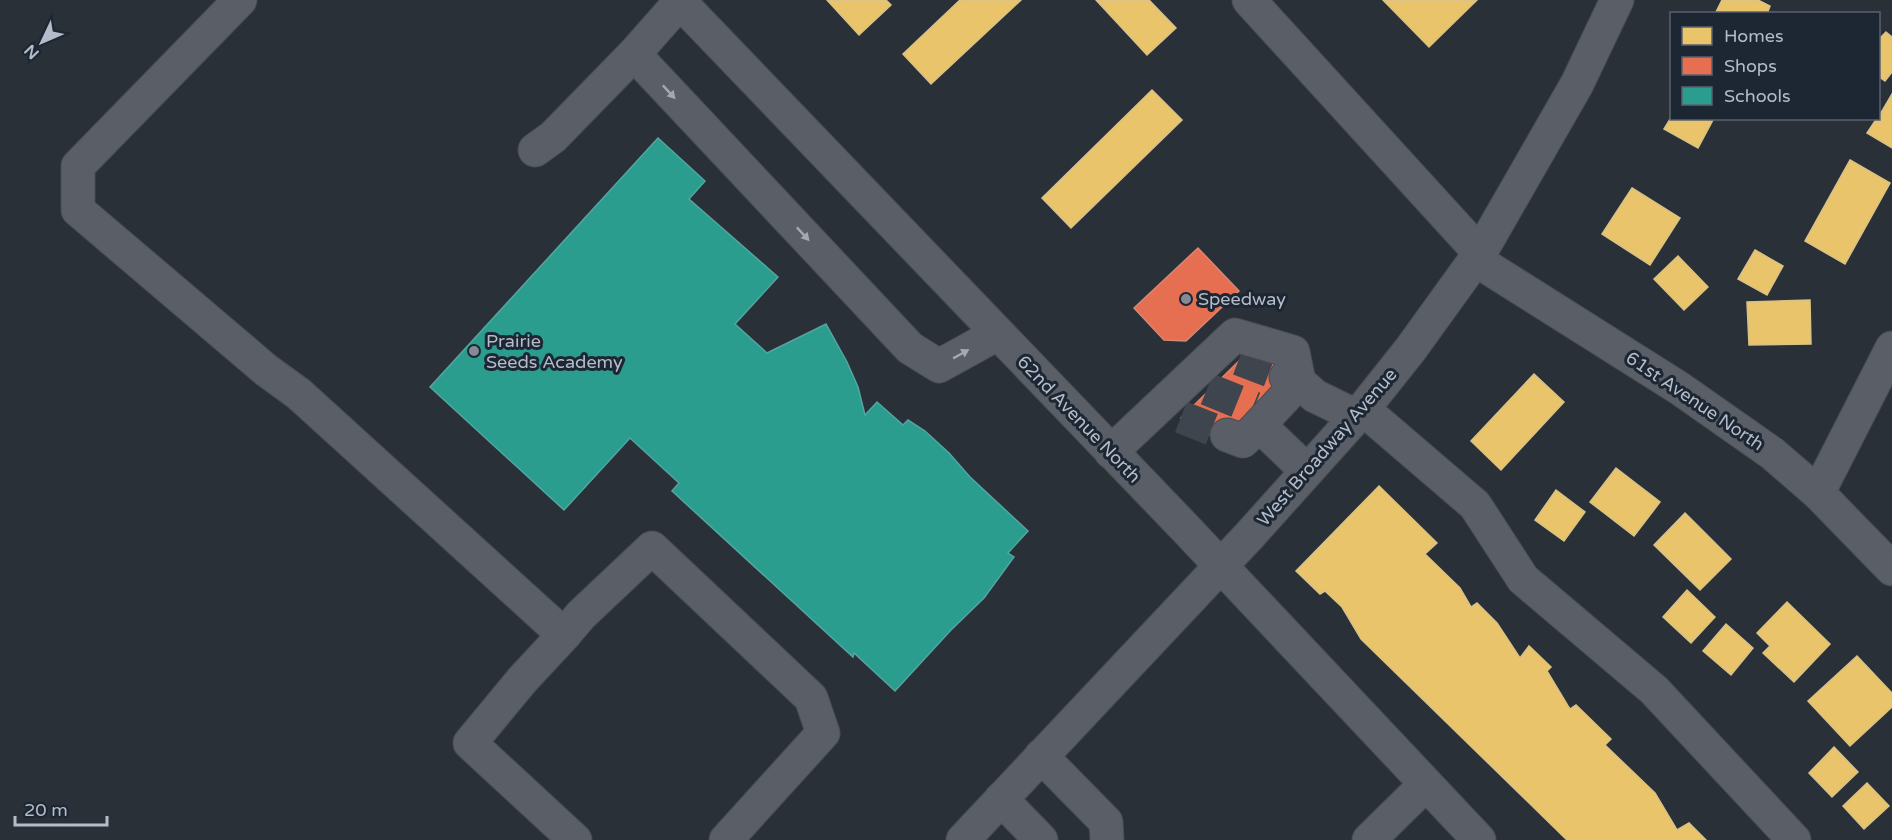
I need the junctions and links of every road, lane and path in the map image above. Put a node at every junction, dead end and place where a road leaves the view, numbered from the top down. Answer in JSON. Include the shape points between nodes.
{"nodes":[{"id":1,"x":240,"y":0,"type":"edge"},
{"id":2,"x":1249,"y":0,"type":"edge"},
{"id":3,"x":1617,"y":0,"type":"edge"},
{"id":4,"x":679,"y":1,"type":"edge"},
{"id":5,"x":634,"y":54,"type":"junction"},
{"id":6,"x":535,"y":150,"type":"dead end"},
{"id":7,"x":1478,"y":257,"type":"junction"},
{"id":8,"x":997,"y":334,"type":"junction"},
{"id":9,"x":1892,"y":348,"type":"edge"},
{"id":10,"x":1292,"y":379,"type":"junction"},
{"id":11,"x":1359,"y":412,"type":"junction"},
{"id":12,"x":1261,"y":415,"type":"junction"},
{"id":13,"x":1227,"y":435,"type":"tunnel mouth"},
{"id":14,"x":1111,"y":452,"type":"junction"},
{"id":15,"x":1307,"y":471,"type":"junction"},
{"id":16,"x":1818,"y":493,"type":"junction"},
{"id":17,"x":1220,"y":566,"type":"junction"},
{"id":18,"x":1892,"y":569,"type":"edge"},
{"id":19,"x":564,"y":635,"type":"junction"},
{"id":20,"x":1041,"y":756,"type":"junction"},
{"id":21,"x":1426,"y":784,"type":"junction"},
{"id":22,"x":1001,"y":799,"type":"junction"},
{"id":23,"x":575,"y":840,"type":"edge"},
{"id":24,"x":726,"y":840,"type":"edge"},
{"id":25,"x":963,"y":840,"type":"edge"},
{"id":26,"x":1041,"y":840,"type":"edge"},
{"id":27,"x":1107,"y":840,"type":"edge"},
{"id":28,"x":1369,"y":840,"type":"edge"},
{"id":29,"x":1479,"y":840,"type":"edge"},
{"id":30,"x":1794,"y":840,"type":"edge"}],
"edges":[{"from":1,"to":19,"type":"street","via":[[78,166],[78,210],[299,394]]},
{"from":2,"to":7,"type":"street","name":"61st Avenue North"},
{"from":3,"to":7,"type":"street","name":"West Broadway Avenue","via":[[1577,84]]},
{"from":4,"to":5,"type":"street"},
{"from":4,"to":8,"type":"street","name":"62nd Avenue North"},
{"from":5,"to":6,"type":"street","via":[[554,137]]},
{"from":5,"to":8,"type":"street","one_way":true,"via":[[910,348],[939,366]]},
{"from":7,"to":11,"type":"street","name":"West Broadway Avenue"},
{"from":7,"to":16,"type":"street","name":"61st Avenue North","via":[[1680,388],[1773,454]]},
{"from":8,"to":14,"type":"street","name":"62nd Avenue North"},
{"from":9,"to":16,"type":"street"},
{"from":10,"to":11,"type":"street","via":[[1315,396]]},
{"from":10,"to":12,"type":"street"},
{"from":10,"to":14,"type":"street","via":[[1293,352],[1235,335],[1229,355],[1169,413]]},
{"from":11,"to":15,"type":"street","name":"West Broadway Avenue"},
{"from":11,"to":30,"type":"street","via":[[1475,506],[1523,579],[1654,690]]},
{"from":12,"to":13,"type":"street","via":[[1243,441]]},
{"from":12,"to":15,"type":"street"},
{"from":14,"to":17,"type":"street","name":"62nd Avenue North"},
{"from":15,"to":17,"type":"street","name":"West Broadway Avenue"},
{"from":16,"to":18,"type":"street","name":"61st Avenue North"},
{"from":17,"to":20,"type":"street","name":"West Broadway Avenue"},
{"from":17,"to":21,"type":"street","name":"62nd Avenue North"},
{"from":19,"to":23,"type":"street","via":[[470,743]]},
{"from":19,"to":24,"type":"street","via":[[652,548],[811,698],[824,733]]},
{"from":20,"to":22,"type":"street","name":"West Broadway Avenue"},
{"from":20,"to":27,"type":"street","via":[[1106,822]]},
{"from":21,"to":28,"type":"street"},
{"from":21,"to":29,"type":"street","name":"62nd Avenue North"},
{"from":22,"to":25,"type":"street","name":"West Broadway Avenue"},
{"from":22,"to":26,"type":"street"}]}
